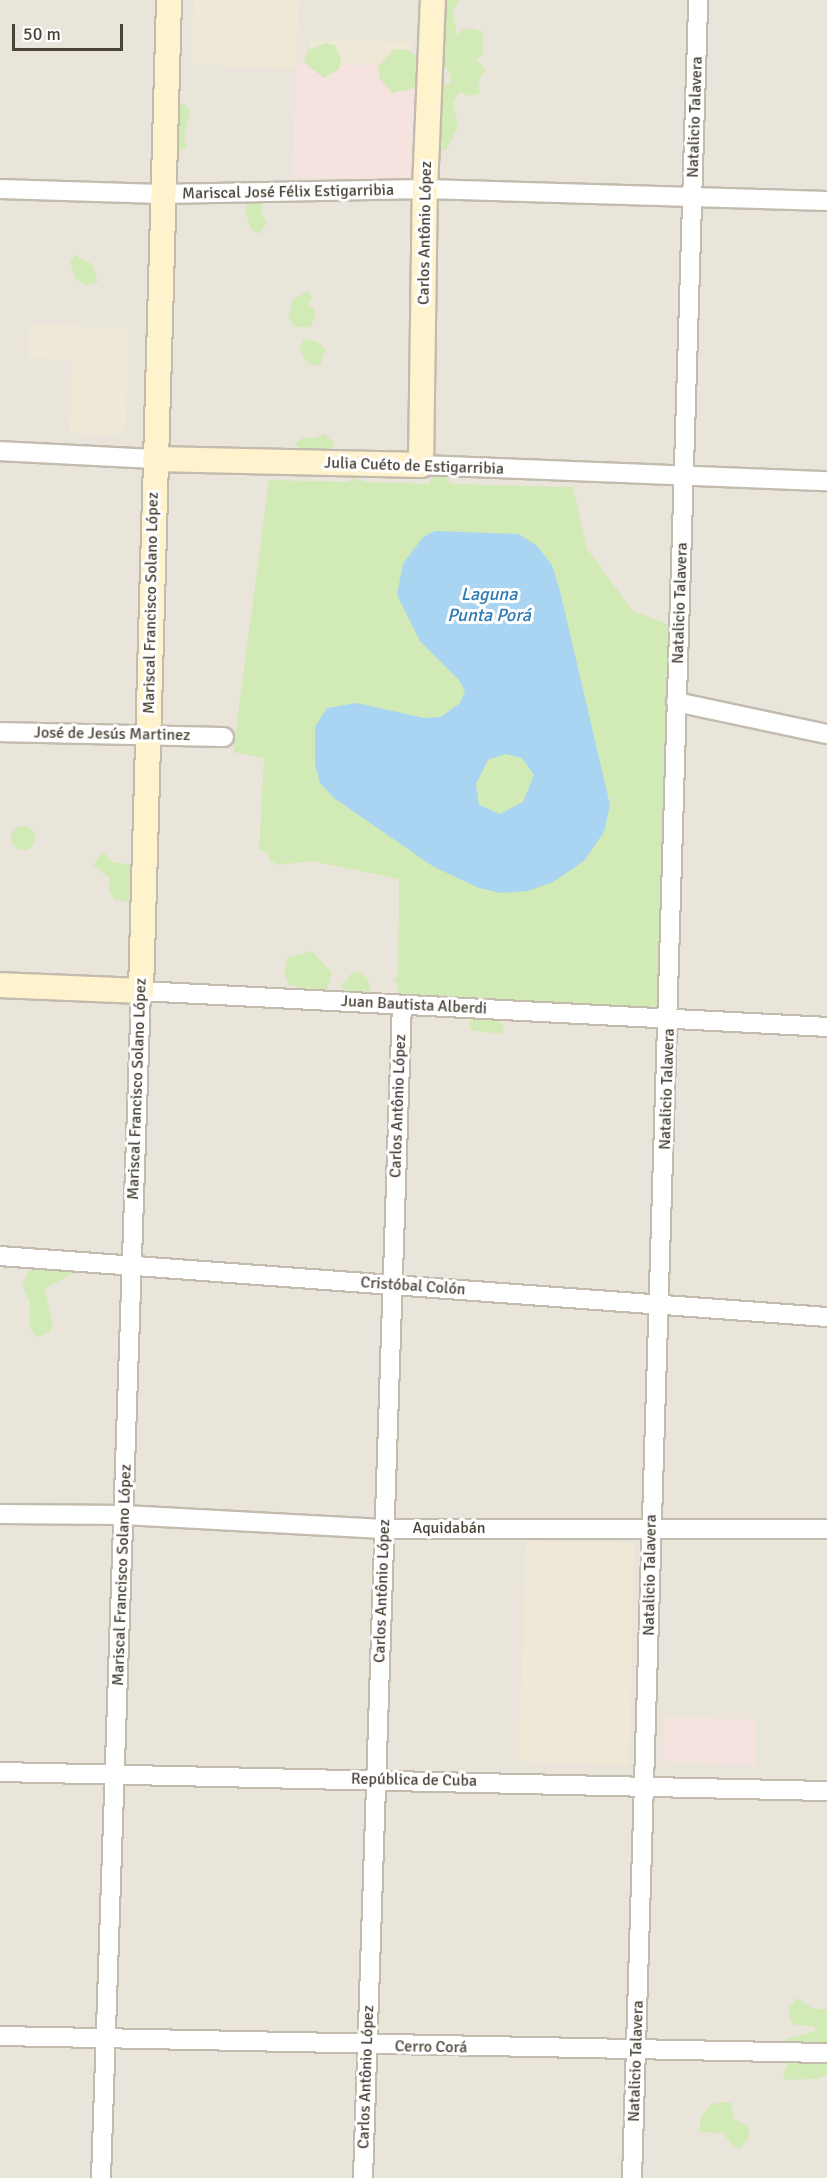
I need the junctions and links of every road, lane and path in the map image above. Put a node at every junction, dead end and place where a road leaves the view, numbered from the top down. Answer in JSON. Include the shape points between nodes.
{"nodes":[{"id":1,"x":168,"y":0,"type":"edge"},
{"id":2,"x":433,"y":0,"type":"edge"},
{"id":3,"x":698,"y":0,"type":"edge"},
{"id":4,"x":0,"y":189,"type":"edge"},
{"id":5,"x":424,"y":189,"type":"junction"},
{"id":6,"x":161,"y":194,"type":"junction"},
{"id":7,"x":693,"y":195,"type":"junction"},
{"id":8,"x":827,"y":201,"type":"edge"},
{"id":9,"x":0,"y":451,"type":"edge"},
{"id":10,"x":155,"y":459,"type":"junction"},
{"id":11,"x":421,"y":465,"type":"junction"},
{"id":12,"x":684,"y":477,"type":"junction"},
{"id":13,"x":827,"y":481,"type":"edge"},
{"id":14,"x":676,"y":702,"type":"junction"},
{"id":15,"x":0,"y":732,"type":"edge"},
{"id":16,"x":827,"y":734,"type":"edge"},
{"id":17,"x":148,"y":736,"type":"junction"},
{"id":18,"x":224,"y":737,"type":"dead end"},
{"id":19,"x":0,"y":985,"type":"edge"},
{"id":20,"x":141,"y":991,"type":"junction"},
{"id":21,"x":402,"y":1005,"type":"junction"},
{"id":22,"x":669,"y":1016,"type":"junction"},
{"id":23,"x":827,"y":1027,"type":"edge"},
{"id":24,"x":0,"y":1256,"type":"edge"},
{"id":25,"x":130,"y":1265,"type":"junction"},
{"id":26,"x":392,"y":1285,"type":"junction"},
{"id":27,"x":659,"y":1305,"type":"junction"},
{"id":28,"x":827,"y":1317,"type":"edge"},
{"id":29,"x":0,"y":1514,"type":"edge"},
{"id":30,"x":124,"y":1515,"type":"junction"},
{"id":31,"x":651,"y":1527,"type":"junction"},
{"id":32,"x":384,"y":1529,"type":"junction"},
{"id":33,"x":827,"y":1529,"type":"edge"},
{"id":34,"x":0,"y":1772,"type":"edge"},
{"id":35,"x":116,"y":1774,"type":"junction"},
{"id":36,"x":376,"y":1779,"type":"junction"},
{"id":37,"x":645,"y":1785,"type":"junction"},
{"id":38,"x":827,"y":1791,"type":"edge"},
{"id":39,"x":0,"y":2036,"type":"edge"},
{"id":40,"x":106,"y":2040,"type":"junction"},
{"id":41,"x":367,"y":2046,"type":"junction"},
{"id":42,"x":636,"y":2050,"type":"junction"},
{"id":43,"x":827,"y":2054,"type":"edge"},
{"id":44,"x":101,"y":2178,"type":"edge"},
{"id":45,"x":363,"y":2178,"type":"edge"},
{"id":46,"x":632,"y":2178,"type":"edge"}],
"edges":[{"from":1,"to":6,"type":"street","name":"Mariscal Francisco Solano López"},
{"from":2,"to":5,"type":"street","name":"Carlos Antônio López"},
{"from":3,"to":7,"type":"street","name":"Natalicio Talavera"},
{"from":4,"to":6,"type":"street","name":"Mariscal José Félix Estigarribia"},
{"from":5,"to":6,"type":"street","name":"Mariscal José Félix Estigarribia"},
{"from":5,"to":7,"type":"street","name":"Mariscal José Félix Estigarribia"},
{"from":5,"to":11,"type":"street","name":"Carlos Antônio López"},
{"from":6,"to":10,"type":"street","name":"Mariscal Francisco Solano López"},
{"from":7,"to":8,"type":"street","name":"Mariscal José Félix Estigarribia"},
{"from":7,"to":12,"type":"street","name":"Natalicio Talavera"},
{"from":9,"to":10,"type":"street","name":"Julia Cuéto de Estigarribia"},
{"from":10,"to":11,"type":"street","name":"Julia Cuéto de Estigarribia"},
{"from":10,"to":17,"type":"street","name":"Mariscal Francisco Solano López"},
{"from":11,"to":12,"type":"street","name":"Julia Cuéto de Estigarribia"},
{"from":12,"to":13,"type":"street","name":"Julia Cuéto de Estigarribia"},
{"from":12,"to":14,"type":"street","name":"Natalicio Talavera"},
{"from":14,"to":16,"type":"street"},
{"from":14,"to":22,"type":"street","name":"Natalicio Talavera"},
{"from":15,"to":17,"type":"street","name":"José de Jesús Martinez"},
{"from":17,"to":18,"type":"street","name":"José de Jesús Martinez"},
{"from":17,"to":20,"type":"street","name":"Mariscal Francisco Solano López"},
{"from":19,"to":20,"type":"street","name":"Juan Bautista Alberdi"},
{"from":20,"to":21,"type":"street","name":"Juan Bautista Alberdi"},
{"from":20,"to":25,"type":"street","name":"Mariscal Francisco Solano López"},
{"from":21,"to":22,"type":"street","name":"Juan Bautista Alberdi"},
{"from":21,"to":26,"type":"street","name":"Carlos Antônio López"},
{"from":22,"to":23,"type":"street","name":"Juan Bautista Alberdi"},
{"from":22,"to":27,"type":"street","name":"Natalicio Talavera"},
{"from":24,"to":25,"type":"street","name":"Cristóbal Colón"},
{"from":25,"to":26,"type":"street","name":"Cristóbal Colón"},
{"from":25,"to":30,"type":"street","name":"Mariscal Francisco Solano López"},
{"from":26,"to":27,"type":"street","name":"Cristóbal Colón"},
{"from":26,"to":32,"type":"street","name":"Carlos Antônio López"},
{"from":27,"to":28,"type":"street","name":"Cristóbal Colón"},
{"from":27,"to":31,"type":"street","name":"Natalicio Talavera"},
{"from":29,"to":30,"type":"street","name":"Aquidabán"},
{"from":30,"to":32,"type":"street","name":"Aquidabán"},
{"from":30,"to":35,"type":"street","name":"Mariscal Francisco Solano López"},
{"from":31,"to":32,"type":"street","name":"Aquidabán"},
{"from":31,"to":33,"type":"street","name":"Aquidabán"},
{"from":31,"to":37,"type":"street","name":"Natalicio Talavera"},
{"from":32,"to":36,"type":"street","name":"Carlos Antônio López"},
{"from":34,"to":35,"type":"street","name":"República de Cuba"},
{"from":35,"to":36,"type":"street","name":"República de Cuba"},
{"from":35,"to":40,"type":"street","name":"Mariscal Francisco Solano López"},
{"from":36,"to":37,"type":"street","name":"República de Cuba"},
{"from":36,"to":41,"type":"street","name":"Carlos Antônio López"},
{"from":37,"to":38,"type":"street","name":"República de Cuba"},
{"from":37,"to":42,"type":"street","name":"Natalicio Talavera"},
{"from":39,"to":40,"type":"street","name":"Cerro Corá"},
{"from":40,"to":41,"type":"street","name":"Cerro Corá"},
{"from":40,"to":44,"type":"street","name":"Mariscal Francisco Solano López"},
{"from":41,"to":42,"type":"street","name":"Cerro Corá"},
{"from":41,"to":45,"type":"street","name":"Carlos Antônio López"},
{"from":42,"to":43,"type":"street","name":"Cerro Corá"},
{"from":42,"to":46,"type":"street","name":"Natalicio Talavera"}]}
